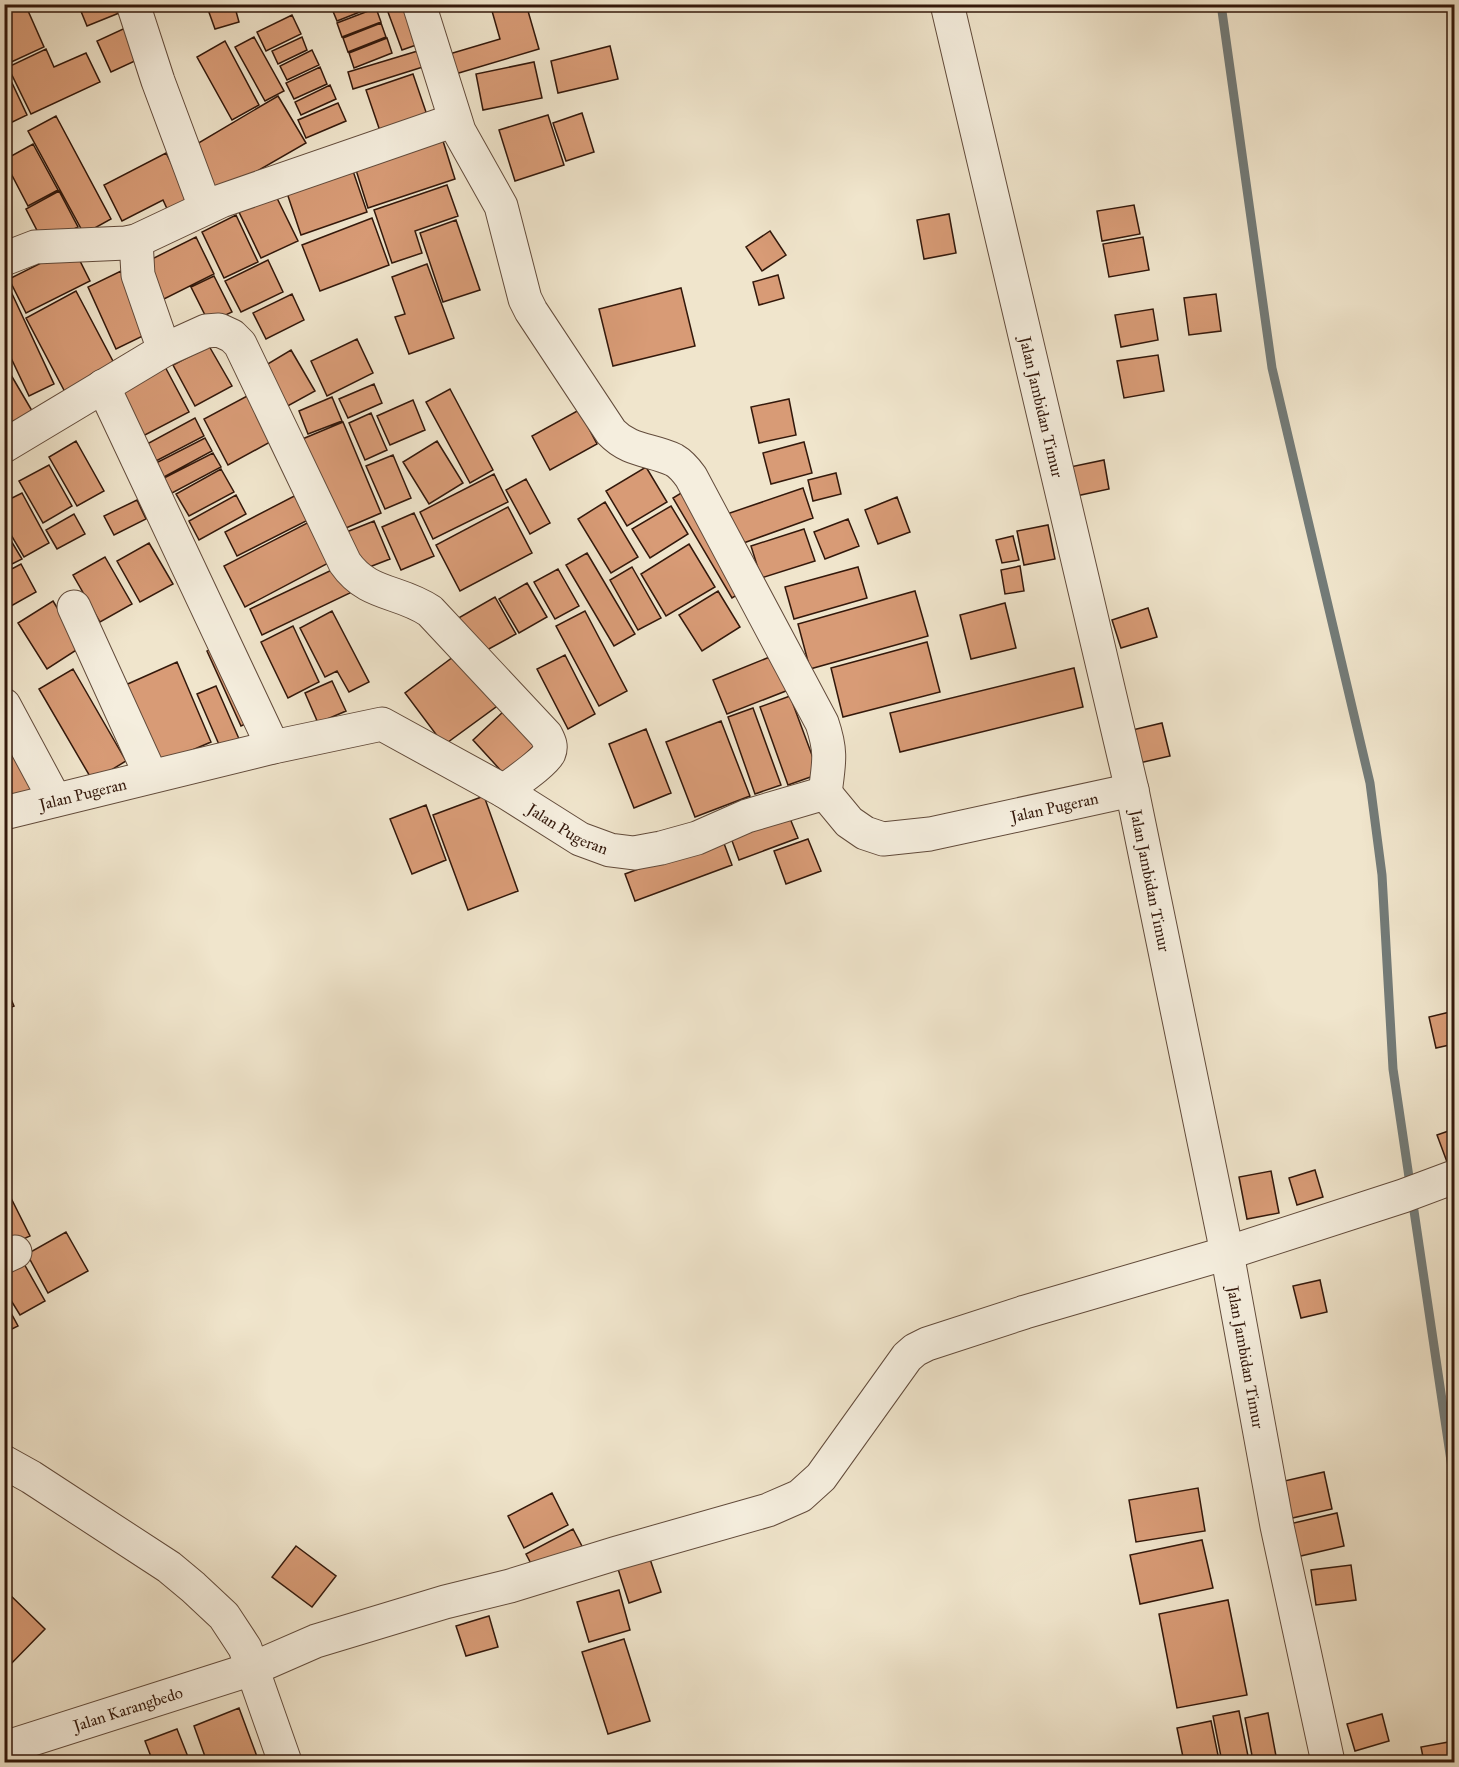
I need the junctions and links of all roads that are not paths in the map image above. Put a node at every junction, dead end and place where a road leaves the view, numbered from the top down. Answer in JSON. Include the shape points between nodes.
{"nodes":[{"id":1,"x":133,"y":4,"type":"edge"},
{"id":2,"x":419,"y":4,"type":"edge"},
{"id":3,"x":947,"y":4,"type":"edge"},
{"id":4,"x":455,"y":120,"type":"junction"},
{"id":5,"x":205,"y":207,"type":"junction"},
{"id":6,"x":136,"y":241,"type":"junction"},
{"id":7,"x":4,"y":259,"type":"edge"},
{"id":8,"x":164,"y":350,"type":"junction"},
{"id":9,"x":103,"y":386,"type":"junction"},
{"id":10,"x":4,"y":446,"type":"edge"},
{"id":11,"x":74,"y":608,"type":"dead end"},
{"id":12,"x":4,"y":705,"type":"edge"},
{"id":13,"x":273,"y":747,"type":"junction"},
{"id":14,"x":151,"y":776,"type":"junction"},
{"id":15,"x":1132,"y":790,"type":"junction"},
{"id":16,"x":504,"y":791,"type":"junction"},
{"id":17,"x":825,"y":793,"type":"junction"},
{"id":18,"x":55,"y":800,"type":"junction"},
{"id":19,"x":4,"y":813,"type":"edge"},
{"id":20,"x":1429,"y":1186,"type":"edge"},
{"id":21,"x":1227,"y":1252,"type":"junction"},
{"id":22,"x":4,"y":1462,"type":"edge"},
{"id":23,"x":252,"y":1669,"type":"junction"},
{"id":24,"x":4,"y":1748,"type":"edge"},
{"id":25,"x":285,"y":1762,"type":"edge"},
{"id":26,"x":1328,"y":1762,"type":"edge"}],
"edges":[{"from":1,"to":5,"type":"street"},
{"from":2,"to":4,"type":"street"},
{"from":3,"to":15,"type":"street","name":"Jalan Jambidan Timur"},
{"from":4,"to":5,"type":"street"},
{"from":4,"to":17,"type":"street","via":[[501,206],[525,299],[539,324],[611,432],[628,446],[674,460],[691,477],[822,723],[830,756]]},
{"from":5,"to":6,"type":"street"},
{"from":6,"to":7,"type":"street","via":[[35,247]]},
{"from":6,"to":8,"type":"street","via":[[138,275]]},
{"from":8,"to":9,"type":"street"},
{"from":8,"to":16,"type":"street","via":[[206,331],[219,330],[240,344],[351,572],[368,586],[430,610],[546,735],[551,744],[549,753]]},
{"from":9,"to":10,"type":"street"},
{"from":9,"to":13,"type":"street"},
{"from":11,"to":14,"type":"street"},
{"from":12,"to":18,"type":"street"},
{"from":13,"to":14,"type":"street","name":"Jalan Pugeran"},
{"from":13,"to":16,"type":"street","name":"Jalan Pugeran","via":[[382,724]]},
{"from":14,"to":18,"type":"street","name":"Jalan Pugeran"},
{"from":15,"to":17,"type":"street","name":"Jalan Pugeran","via":[[930,834],[884,839],[849,822]]},
{"from":15,"to":21,"type":"street","name":"Jalan Jambidan Timur"},
{"from":16,"to":17,"type":"street","name":"Jalan Pugeran","via":[[580,838],[610,850],[634,853],[697,838],[747,816]]},
{"from":18,"to":19,"type":"street","name":"Jalan Pugeran"},
{"from":20,"to":21,"type":"street","name":"Jalan Karangbedo"},
{"from":21,"to":23,"type":"street","name":"Jalan Karangbedo","via":[[1025,1312],[915,1350],[821,1477],[800,1496],[768,1510],[316,1641]]},
{"from":21,"to":26,"type":"street","name":"Jalan Jambidan Timur","via":[[1276,1526]]},
{"from":22,"to":23,"type":"street","via":[[169,1567],[193,1587],[224,1616],[245,1648]]},
{"from":23,"to":24,"type":"street","name":"Jalan Karangbedo"},
{"from":23,"to":25,"type":"street"}]}
